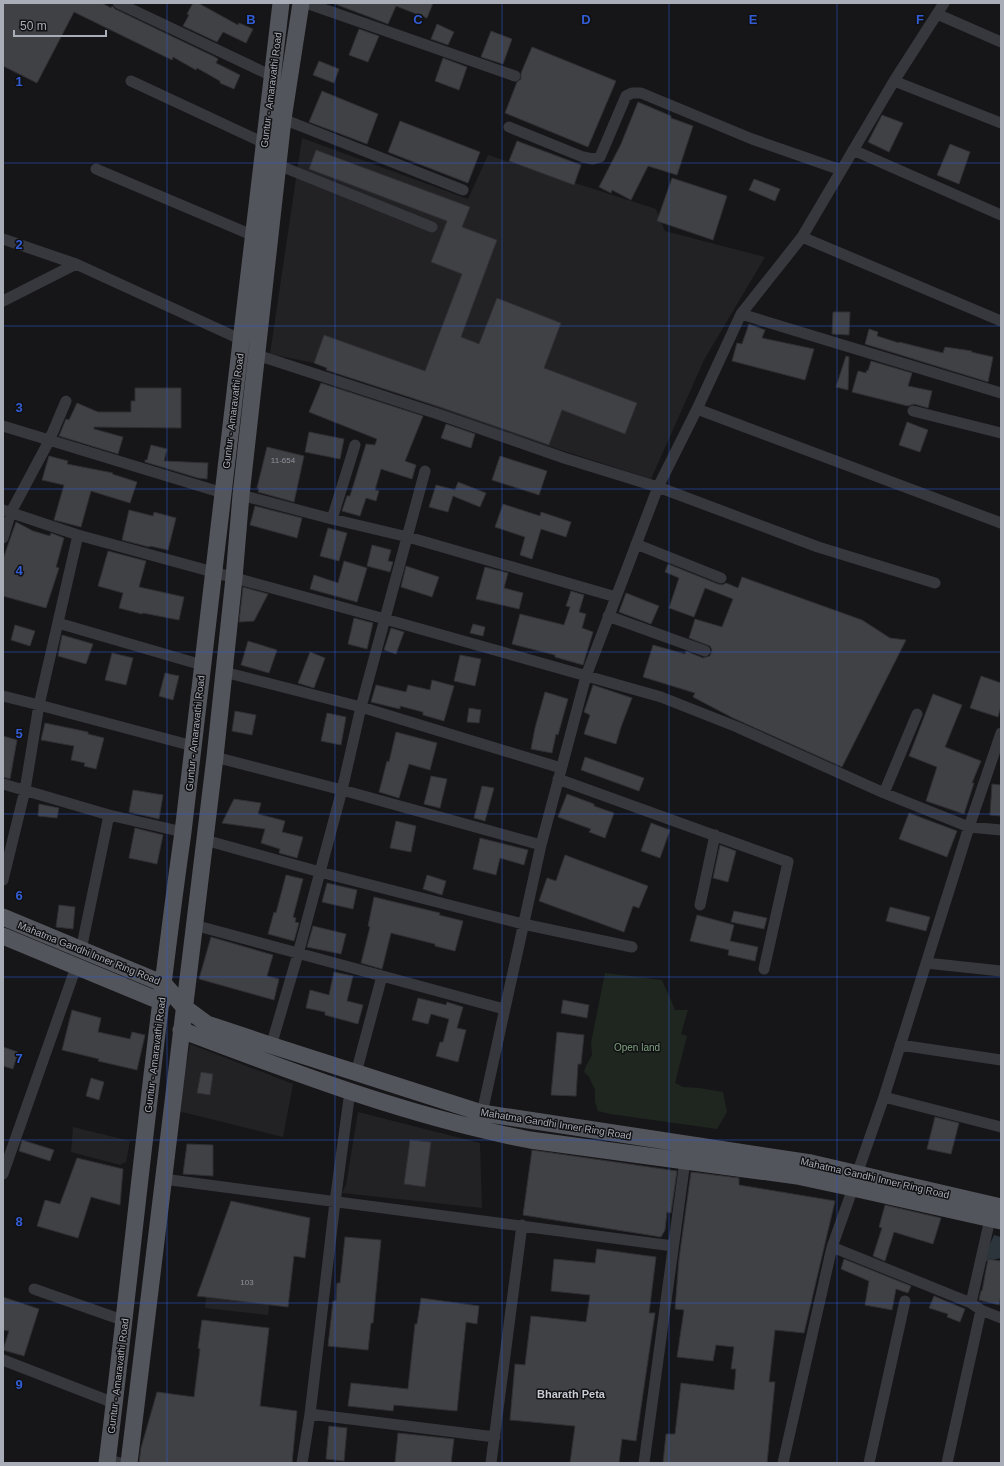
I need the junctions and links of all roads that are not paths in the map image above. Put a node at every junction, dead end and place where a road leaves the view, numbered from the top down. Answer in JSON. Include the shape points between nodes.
{"nodes":[{"id":1,"x":118,"y":3,"type":"edge"},
{"id":2,"x":281,"y":3,"type":"edge"},
{"id":3,"x":301,"y":3,"type":"edge"},
{"id":4,"x":306,"y":3,"type":"edge"},
{"id":5,"x":944,"y":3,"type":"edge"},
{"id":6,"x":937,"y":14,"type":"junction"},
{"id":7,"x":1001,"y":42,"type":"edge"},
{"id":8,"x":272,"y":76,"type":"junction"},
{"id":9,"x":515,"y":76,"type":"dead end"},
{"id":10,"x":131,"y":81,"type":"dead end"},
{"id":11,"x":894,"y":81,"type":"junction"},
{"id":12,"x":283,"y":119,"type":"junction"},
{"id":13,"x":1001,"y":123,"type":"edge"},
{"id":14,"x":509,"y":127,"type":"dead end"},
{"id":15,"x":264,"y":143,"type":"junction"},
{"id":16,"x":853,"y":150,"type":"junction"},
{"id":17,"x":278,"y":165,"type":"junction"},
{"id":18,"x":96,"y":169,"type":"dead end"},
{"id":19,"x":841,"y":170,"type":"junction"},
{"id":20,"x":463,"y":190,"type":"dead end"},
{"id":21,"x":1001,"y":215,"type":"edge"},
{"id":22,"x":432,"y":227,"type":"dead end"},
{"id":23,"x":254,"y":236,"type":"junction"},
{"id":24,"x":802,"y":237,"type":"junction"},
{"id":25,"x":3,"y":239,"type":"edge"},
{"id":26,"x":76,"y":264,"type":"junction"},
{"id":27,"x":3,"y":301,"type":"edge"},
{"id":28,"x":741,"y":314,"type":"junction"},
{"id":29,"x":1001,"y":320,"type":"edge"},
{"id":30,"x":242,"y":340,"type":"junction"},
{"id":31,"x":257,"y":355,"type":"junction"},
{"id":32,"x":1001,"y":394,"type":"edge"},
{"id":33,"x":66,"y":401,"type":"dead end"},
{"id":34,"x":697,"y":409,"type":"junction"},
{"id":35,"x":913,"y":411,"type":"dead end"},
{"id":36,"x":3,"y":426,"type":"edge"},
{"id":37,"x":1001,"y":433,"type":"edge"},
{"id":38,"x":49,"y":441,"type":"junction"},
{"id":39,"x":355,"y":446,"type":"dead end"},
{"id":40,"x":425,"y":471,"type":"dead end"},
{"id":41,"x":658,"y":487,"type":"junction"},
{"id":42,"x":223,"y":493,"type":"junction"},
{"id":43,"x":241,"y":495,"type":"junction"},
{"id":44,"x":7,"y":511,"type":"edge"},
{"id":45,"x":332,"y":519,"type":"junction"},
{"id":46,"x":1001,"y":523,"type":"edge"},
{"id":47,"x":78,"y":535,"type":"junction"},
{"id":48,"x":408,"y":537,"type":"junction"},
{"id":49,"x":3,"y":538,"type":"edge"},
{"id":50,"x":636,"y":544,"type":"junction"},
{"id":51,"x":214,"y":572,"type":"junction"},
{"id":52,"x":234,"y":578,"type":"junction"},
{"id":53,"x":721,"y":578,"type":"dead end"},
{"id":54,"x":935,"y":583,"type":"dead end"},
{"id":55,"x":616,"y":597,"type":"junction"},
{"id":56,"x":608,"y":616,"type":"junction"},
{"id":57,"x":385,"y":619,"type":"junction"},
{"id":58,"x":58,"y":623,"type":"junction"},
{"id":59,"x":705,"y":651,"type":"dead end"},
{"id":60,"x":202,"y":665,"type":"junction"},
{"id":61,"x":224,"y":672,"type":"junction"},
{"id":62,"x":586,"y":676,"type":"junction"},
{"id":63,"x":3,"y":696,"type":"edge"},
{"id":64,"x":40,"y":705,"type":"junction"},
{"id":65,"x":361,"y":707,"type":"junction"},
{"id":66,"x":917,"y":714,"type":"dead end"},
{"id":67,"x":1001,"y":735,"type":"edge"},
{"id":68,"x":193,"y":746,"type":"junction"},
{"id":69,"x":215,"y":757,"type":"junction"},
{"id":70,"x":561,"y":768,"type":"junction"},
{"id":71,"x":558,"y":779,"type":"junction"},
{"id":72,"x":3,"y":784,"type":"edge"},
{"id":73,"x":25,"y":790,"type":"junction"},
{"id":74,"x":342,"y":790,"type":"junction"},
{"id":75,"x":884,"y":793,"type":"junction"},
{"id":76,"x":187,"y":800,"type":"junction"},
{"id":77,"x":209,"y":803,"type":"junction"},
{"id":78,"x":110,"y":815,"type":"junction"},
{"id":79,"x":969,"y":827,"type":"junction"},
{"id":80,"x":1001,"y":830,"type":"edge"},
{"id":81,"x":183,"y":832,"type":"junction"},
{"id":82,"x":715,"y":835,"type":"junction"},
{"id":83,"x":205,"y":840,"type":"junction"},
{"id":84,"x":540,"y":844,"type":"junction"},
{"id":85,"x":320,"y":872,"type":"junction"},
{"id":86,"x":3,"y":880,"type":"edge"},
{"id":87,"x":700,"y":905,"type":"dead end"},
{"id":88,"x":3,"y":917,"type":"edge"},
{"id":89,"x":523,"y":924,"type":"junction"},
{"id":90,"x":194,"y":925,"type":"junction"},
{"id":91,"x":3,"y":936,"type":"edge"},
{"id":92,"x":632,"y":947,"type":"dead end"},
{"id":93,"x":81,"y":950,"type":"junction"},
{"id":94,"x":298,"y":954,"type":"junction"},
{"id":95,"x":926,"y":963,"type":"junction"},
{"id":96,"x":76,"y":966,"type":"junction"},
{"id":97,"x":764,"y":969,"type":"dead end"},
{"id":98,"x":1001,"y":971,"type":"edge"},
{"id":99,"x":382,"y":976,"type":"junction"},
{"id":100,"x":164,"y":984,"type":"junction"},
{"id":101,"x":162,"y":1002,"type":"junction"},
{"id":102,"x":184,"y":1007,"type":"junction"},
{"id":103,"x":504,"y":1008,"type":"junction"},
{"id":104,"x":181,"y":1030,"type":"junction"},
{"id":105,"x":900,"y":1045,"type":"junction"},
{"id":106,"x":271,"y":1046,"type":"junction"},
{"id":107,"x":1001,"y":1060,"type":"edge"},
{"id":108,"x":356,"y":1073,"type":"junction"},
{"id":109,"x":350,"y":1091,"type":"junction"},
{"id":110,"x":884,"y":1097,"type":"junction"},
{"id":111,"x":482,"y":1113,"type":"junction"},
{"id":112,"x":1001,"y":1127,"type":"edge"},
{"id":113,"x":685,"y":1161,"type":"junction"},
{"id":114,"x":3,"y":1174,"type":"edge"},
{"id":115,"x":163,"y":1179,"type":"junction"},
{"id":116,"x":855,"y":1181,"type":"junction"},
{"id":117,"x":335,"y":1202,"type":"junction"},
{"id":118,"x":997,"y":1216,"type":"edge"},
{"id":119,"x":522,"y":1225,"type":"junction"},
{"id":120,"x":673,"y":1246,"type":"junction"},
{"id":121,"x":832,"y":1247,"type":"junction"},
{"id":122,"x":128,"y":1287,"type":"junction"},
{"id":123,"x":34,"y":1289,"type":"dead end"},
{"id":124,"x":150,"y":1290,"type":"junction"},
{"id":125,"x":905,"y":1301,"type":"dead end"},
{"id":126,"x":976,"y":1307,"type":"junction"},
{"id":127,"x":1001,"y":1318,"type":"edge"},
{"id":128,"x":125,"y":1321,"type":"junction"},
{"id":129,"x":3,"y":1360,"type":"edge"},
{"id":130,"x":114,"y":1403,"type":"junction"},
{"id":131,"x":310,"y":1414,"type":"junction"},
{"id":132,"x":495,"y":1437,"type":"junction"},
{"id":133,"x":112,"y":1462,"type":"edge"},
{"id":134,"x":129,"y":1463,"type":"edge"},
{"id":135,"x":302,"y":1463,"type":"edge"},
{"id":136,"x":492,"y":1463,"type":"edge"},
{"id":137,"x":644,"y":1463,"type":"edge"},
{"id":138,"x":783,"y":1463,"type":"edge"},
{"id":139,"x":869,"y":1463,"type":"edge"},
{"id":140,"x":947,"y":1463,"type":"edge"}],
"edges":[{"from":1,"to":8,"type":"street"},
{"from":2,"to":8,"type":"main road","name":"Guntur - Amaravathi Road"},
{"from":3,"to":12,"type":"main road","name":"Guntur - Amaravathi Road"},
{"from":4,"to":9,"type":"street"},
{"from":5,"to":6,"type":"street"},
{"from":6,"to":7,"type":"street"},
{"from":6,"to":11,"type":"street"},
{"from":8,"to":15,"type":"main road","name":"Guntur - Amaravathi Road"},
{"from":10,"to":15,"type":"street"},
{"from":11,"to":13,"type":"street"},
{"from":11,"to":16,"type":"street"},
{"from":12,"to":17,"type":"main road","name":"Guntur - Amaravathi Road"},
{"from":12,"to":20,"type":"street"},
{"from":14,"to":19,"type":"street","via":[[583,157],[600,157],[626,96],[641,93],[752,139]]},
{"from":15,"to":23,"type":"main road","name":"Guntur - Amaravathi Road"},
{"from":16,"to":19,"type":"street"},
{"from":16,"to":21,"type":"street"},
{"from":17,"to":22,"type":"street"},
{"from":17,"to":31,"type":"main road","name":"Guntur - Amaravathi Road"},
{"from":18,"to":23,"type":"street"},
{"from":19,"to":24,"type":"street"},
{"from":23,"to":30,"type":"main road","name":"Guntur - Amaravathi Road"},
{"from":24,"to":28,"type":"street"},
{"from":24,"to":29,"type":"street"},
{"from":25,"to":26,"type":"street"},
{"from":26,"to":27,"type":"street"},
{"from":26,"to":30,"type":"street"},
{"from":28,"to":32,"type":"street"},
{"from":28,"to":34,"type":"street"},
{"from":30,"to":42,"type":"main road","name":"Guntur - Amaravathi Road"},
{"from":31,"to":41,"type":"street"},
{"from":31,"to":43,"type":"main road","name":"Guntur - Amaravathi Road"},
{"from":33,"to":38,"type":"street"},
{"from":34,"to":41,"type":"street"},
{"from":34,"to":46,"type":"street"},
{"from":35,"to":37,"type":"street"},
{"from":36,"to":38,"type":"street"},
{"from":38,"to":42,"type":"street"},
{"from":38,"to":44,"type":"street"},
{"from":39,"to":45,"type":"street"},
{"from":40,"to":48,"type":"street"},
{"from":41,"to":50,"type":"street"},
{"from":41,"to":54,"type":"street","via":[[818,547]]},
{"from":42,"to":51,"type":"main road","name":"Guntur - Amaravathi Road"},
{"from":43,"to":45,"type":"street"},
{"from":43,"to":52,"type":"main road","name":"Guntur - Amaravathi Road"},
{"from":44,"to":47,"type":"street"},
{"from":44,"to":49,"type":"street"},
{"from":45,"to":48,"type":"street"},
{"from":47,"to":51,"type":"street"},
{"from":47,"to":58,"type":"street"},
{"from":48,"to":55,"type":"street"},
{"from":48,"to":57,"type":"street"},
{"from":50,"to":53,"type":"street"},
{"from":50,"to":55,"type":"street"},
{"from":51,"to":52,"type":"street"},
{"from":51,"to":60,"type":"main road","name":"Guntur - Amaravathi Road"},
{"from":52,"to":57,"type":"street"},
{"from":52,"to":61,"type":"main road","name":"Guntur - Amaravathi Road"},
{"from":55,"to":56,"type":"street"},
{"from":56,"to":59,"type":"street"},
{"from":56,"to":62,"type":"street"},
{"from":57,"to":62,"type":"street"},
{"from":57,"to":65,"type":"street"},
{"from":58,"to":60,"type":"street"},
{"from":58,"to":64,"type":"street"},
{"from":60,"to":68,"type":"main road","name":"Guntur - Amaravathi Road"},
{"from":61,"to":65,"type":"street"},
{"from":61,"to":69,"type":"main road","name":"Guntur - Amaravathi Road"},
{"from":62,"to":70,"type":"street"},
{"from":62,"to":75,"type":"street","via":[[668,700],[737,727]]},
{"from":63,"to":64,"type":"street"},
{"from":64,"to":68,"type":"street"},
{"from":64,"to":73,"type":"street"},
{"from":65,"to":70,"type":"street"},
{"from":65,"to":74,"type":"street"},
{"from":66,"to":75,"type":"street"},
{"from":67,"to":79,"type":"street"},
{"from":68,"to":76,"type":"main road","name":"Guntur - Amaravathi Road"},
{"from":69,"to":74,"type":"street"},
{"from":69,"to":77,"type":"main road","name":"Guntur - Amaravathi Road"},
{"from":70,"to":71,"type":"street"},
{"from":71,"to":82,"type":"street"},
{"from":71,"to":84,"type":"street"},
{"from":72,"to":73,"type":"street"},
{"from":73,"to":78,"type":"street"},
{"from":73,"to":86,"type":"street"},
{"from":74,"to":84,"type":"street"},
{"from":74,"to":85,"type":"street"},
{"from":75,"to":79,"type":"street"},
{"from":76,"to":77,"type":"main road"},
{"from":76,"to":81,"type":"main road","name":"Guntur - Amaravathi Road"},
{"from":77,"to":83,"type":"main road","name":"Guntur - Amaravathi Road"},
{"from":78,"to":81,"type":"street"},
{"from":78,"to":93,"type":"street"},
{"from":79,"to":80,"type":"street"},
{"from":79,"to":95,"type":"street"},
{"from":81,"to":100,"type":"main road","name":"Guntur - Amaravathi Road"},
{"from":82,"to":87,"type":"street"},
{"from":82,"to":97,"type":"street","via":[[788,862]]},
{"from":83,"to":85,"type":"street"},
{"from":83,"to":90,"type":"main road","name":"Guntur - Amaravathi Road"},
{"from":84,"to":89,"type":"street"},
{"from":85,"to":89,"type":"street"},
{"from":85,"to":94,"type":"street"},
{"from":88,"to":93,"type":"main road","name":"Mahatma Gandhi Inner Ring Road"},
{"from":89,"to":92,"type":"street"},
{"from":89,"to":103,"type":"street"},
{"from":90,"to":94,"type":"street"},
{"from":90,"to":102,"type":"main road","name":"Guntur - Amaravathi Road"},
{"from":91,"to":96,"type":"main road","name":"Mahatma Gandhi Inner Ring Road"},
{"from":93,"to":100,"type":"main road","name":"Mahatma Gandhi Inner Ring Road"},
{"from":94,"to":99,"type":"street"},
{"from":94,"to":106,"type":"street"},
{"from":95,"to":98,"type":"street"},
{"from":95,"to":105,"type":"street"},
{"from":96,"to":101,"type":"main road","name":"Mahatma Gandhi Inner Ring Road"},
{"from":96,"to":114,"type":"street"},
{"from":99,"to":103,"type":"street"},
{"from":99,"to":108,"type":"street"},
{"from":100,"to":101,"type":"main road","name":"Guntur - Amaravathi Road"},
{"from":100,"to":102,"type":"main road","name":"Mahatma Gandhi Inner Ring Road"},
{"from":101,"to":122,"type":"main road","name":"Guntur - Amaravathi Road"},
{"from":102,"to":104,"type":"main road","name":"Guntur - Amaravathi Road"},
{"from":102,"to":106,"type":"main road","name":"Mahatma Gandhi Inner Ring Road","via":[[207,1024]]},
{"from":103,"to":111,"type":"street"},
{"from":104,"to":109,"type":"main road","name":"Mahatma Gandhi Inner Ring Road"},
{"from":104,"to":115,"type":"main road","name":"Guntur - Amaravathi Road"},
{"from":105,"to":107,"type":"street"},
{"from":105,"to":110,"type":"street"},
{"from":106,"to":108,"type":"main road","name":"Mahatma Gandhi Inner Ring Road"},
{"from":108,"to":111,"type":"main road","name":"Mahatma Gandhi Inner Ring Road"},
{"from":109,"to":113,"type":"main road","name":"Mahatma Gandhi Inner Ring Road","via":[[489,1132]]},
{"from":109,"to":117,"type":"street"},
{"from":110,"to":112,"type":"street"},
{"from":110,"to":116,"type":"street"},
{"from":111,"to":116,"type":"main road","name":"Mahatma Gandhi Inner Ring Road","via":[[811,1163]]},
{"from":113,"to":116,"type":"main road","name":"Mahatma Gandhi Inner Ring Road"},
{"from":113,"to":120,"type":"street"},
{"from":115,"to":117,"type":"street"},
{"from":115,"to":124,"type":"main road","name":"Guntur - Amaravathi Road"},
{"from":116,"to":118,"type":"main road","name":"Mahatma Gandhi Inner Ring Road"},
{"from":116,"to":121,"type":"street"},
{"from":117,"to":119,"type":"street"},
{"from":117,"to":131,"type":"street"},
{"from":118,"to":126,"type":"street"},
{"from":119,"to":120,"type":"street"},
{"from":119,"to":132,"type":"street"},
{"from":120,"to":137,"type":"street"},
{"from":121,"to":126,"type":"street"},
{"from":121,"to":138,"type":"street"},
{"from":122,"to":124,"type":"main road"},
{"from":122,"to":128,"type":"main road","name":"Guntur - Amaravathi Road"},
{"from":123,"to":128,"type":"street"},
{"from":124,"to":134,"type":"main road","name":"Guntur - Amaravathi Road"},
{"from":125,"to":139,"type":"street"},
{"from":126,"to":127,"type":"street"},
{"from":126,"to":140,"type":"street"},
{"from":128,"to":130,"type":"main road","name":"Guntur - Amaravathi Road"},
{"from":129,"to":130,"type":"street"},
{"from":130,"to":133,"type":"main road","name":"Guntur - Amaravathi Road"},
{"from":131,"to":132,"type":"street"},
{"from":131,"to":135,"type":"street"},
{"from":132,"to":136,"type":"street"}]}
